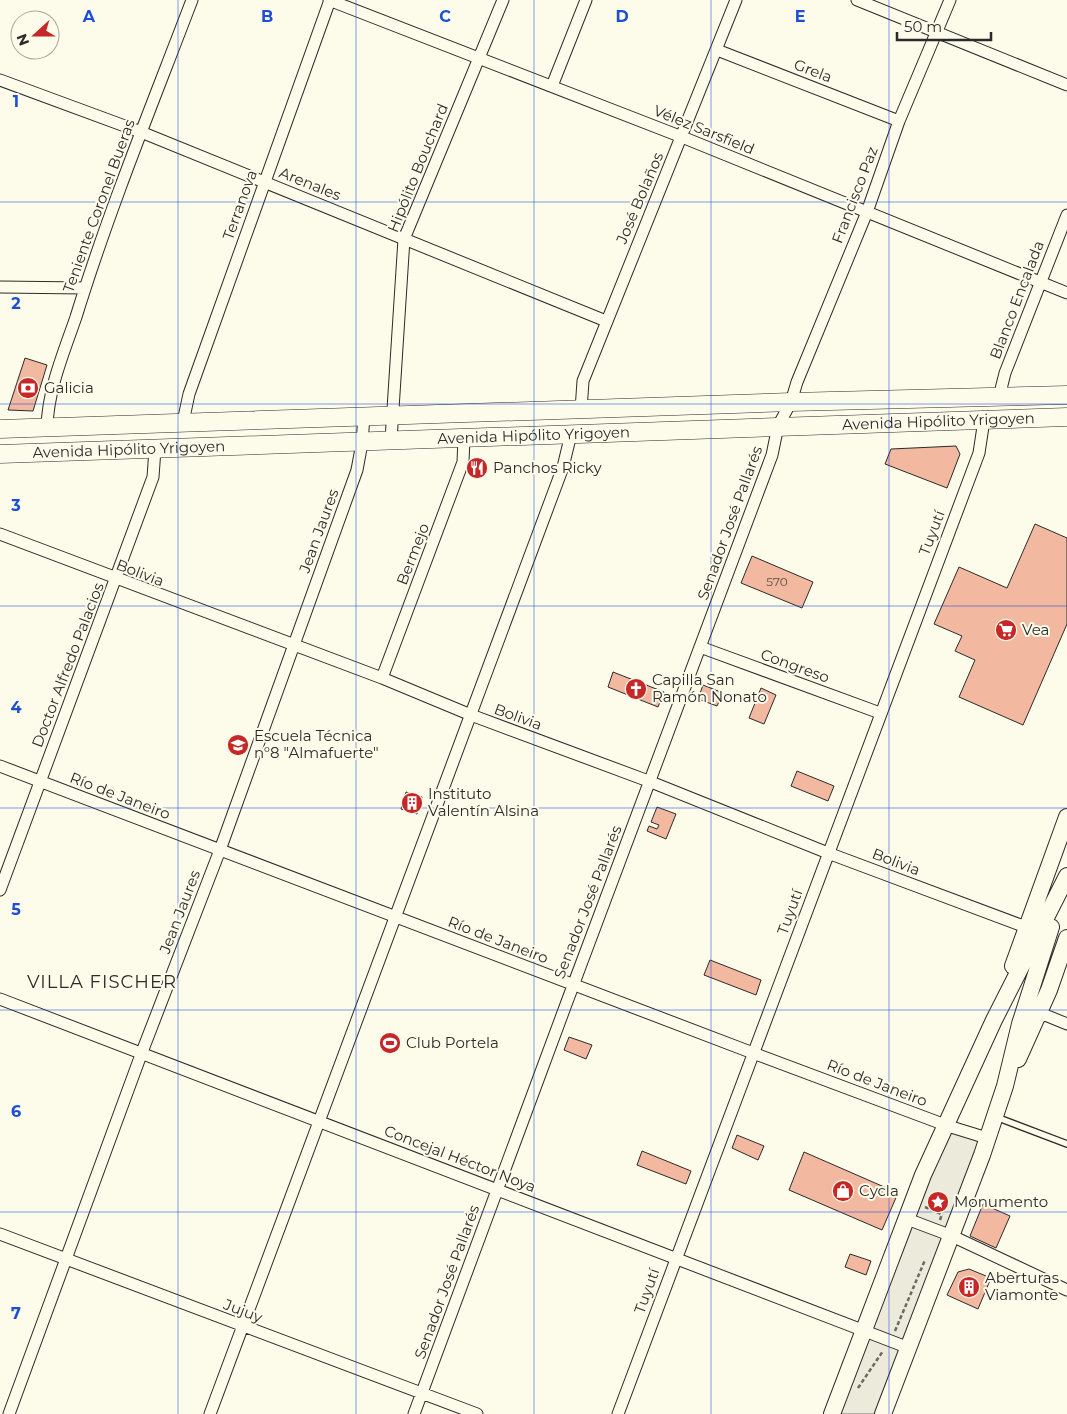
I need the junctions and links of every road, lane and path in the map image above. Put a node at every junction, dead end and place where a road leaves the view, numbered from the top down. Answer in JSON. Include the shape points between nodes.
{"nodes":[{"id":1,"x":192,"y":0,"type":"edge"},
{"id":2,"x":330,"y":0,"type":"edge"},
{"id":3,"x":503,"y":0,"type":"edge"},
{"id":4,"x":586,"y":0,"type":"edge"},
{"id":5,"x":736,"y":0,"type":"edge"},
{"id":6,"x":857,"y":0,"type":"edge"},
{"id":7,"x":950,"y":0,"type":"edge"},
{"id":8,"x":937,"y":32,"type":"junction"},
{"id":9,"x":717,"y":50,"type":"junction"},
{"id":10,"x":479,"y":59,"type":"junction"},
{"id":11,"x":0,"y":80,"type":"edge"},
{"id":12,"x":1067,"y":84,"type":"edge"},
{"id":13,"x":552,"y":86,"type":"junction"},
{"id":14,"x":899,"y":121,"type":"junction"},
{"id":15,"x":141,"y":132,"type":"junction"},
{"id":16,"x":682,"y":137,"type":"junction"},
{"id":17,"x":264,"y":181,"type":"junction"},
{"id":18,"x":866,"y":212,"type":"junction"},
{"id":19,"x":1067,"y":215,"type":"edge"},
{"id":20,"x":404,"y":239,"type":"junction"},
{"id":21,"x":1040,"y":282,"type":"junction"},
{"id":22,"x":0,"y":287,"type":"edge"},
{"id":23,"x":84,"y":288,"type":"junction"},
{"id":24,"x":1067,"y":293,"type":"edge"},
{"id":25,"x":606,"y":321,"type":"junction"},
{"id":26,"x":1067,"y":395,"type":"edge"},
{"id":27,"x":999,"y":397,"type":"junction"},
{"id":28,"x":791,"y":402,"type":"junction"},
{"id":29,"x":581,"y":410,"type":"junction"},
{"id":30,"x":393,"y":414,"type":"junction"},
{"id":31,"x":364,"y":416,"type":"junction"},
{"id":32,"x":1067,"y":418,"type":"edge"},
{"id":33,"x":984,"y":420,"type":"junction"},
{"id":34,"x":183,"y":422,"type":"junction"},
{"id":35,"x":778,"y":426,"type":"junction"},
{"id":36,"x":48,"y":427,"type":"junction"},
{"id":37,"x":0,"y":428,"type":"edge"},
{"id":38,"x":571,"y":434,"type":"junction"},
{"id":39,"x":464,"y":438,"type":"junction"},
{"id":40,"x":392,"y":440,"type":"junction"},
{"id":41,"x":362,"y":443,"type":"junction"},
{"id":42,"x":155,"y":449,"type":"junction"},
{"id":43,"x":0,"y":454,"type":"edge"},
{"id":44,"x":0,"y":534,"type":"edge"},
{"id":45,"x":116,"y":580,"type":"junction"},
{"id":46,"x":293,"y":646,"type":"junction"},
{"id":47,"x":700,"y":647,"type":"junction"},
{"id":48,"x":382,"y":678,"type":"junction"},
{"id":49,"x":880,"y":713,"type":"junction"},
{"id":50,"x":471,"y":715,"type":"junction"},
{"id":51,"x":0,"y":766,"type":"edge"},
{"id":52,"x":40,"y":781,"type":"junction"},
{"id":53,"x":651,"y":782,"type":"junction"},
{"id":54,"x":1067,"y":817,"type":"edge"},
{"id":55,"x":220,"y":850,"type":"junction"},
{"id":56,"x":828,"y":852,"type":"junction"},
{"id":57,"x":1067,"y":877,"type":"edge"},
{"id":58,"x":0,"y":890,"type":"edge"},
{"id":59,"x":397,"y":917,"type":"junction"},
{"id":60,"x":1026,"y":927,"type":"junction"},
{"id":61,"x":1067,"y":938,"type":"edge"},
{"id":62,"x":572,"y":984,"type":"junction"},
{"id":63,"x":0,"y":999,"type":"edge"},
{"id":64,"x":1038,"y":1017,"type":"junction"},
{"id":65,"x":994,"y":1020,"type":"junction"},
{"id":66,"x":1067,"y":1024,"type":"edge"},
{"id":67,"x":142,"y":1052,"type":"junction"},
{"id":68,"x":753,"y":1053,"type":"junction"},
{"id":69,"x":1005,"y":1086,"type":"junction"},
{"id":70,"x":994,"y":1117,"type":"junction"},
{"id":71,"x":320,"y":1121,"type":"junction"},
{"id":72,"x":948,"y":1126,"type":"junction"},
{"id":73,"x":987,"y":1138,"type":"junction"},
{"id":74,"x":1067,"y":1144,"type":"edge"},
{"id":75,"x":496,"y":1189,"type":"junction"},
{"id":76,"x":910,"y":1212,"type":"junction"},
{"id":77,"x":942,"y":1214,"type":"junction"},
{"id":78,"x":949,"y":1230,"type":"junction"},
{"id":79,"x":0,"y":1234,"type":"edge"},
{"id":80,"x":926,"y":1258,"type":"dead end"},
{"id":81,"x":675,"y":1259,"type":"junction"},
{"id":82,"x":66,"y":1260,"type":"junction"},
{"id":83,"x":1067,"y":1290,"type":"edge"},
{"id":84,"x":242,"y":1326,"type":"junction"},
{"id":85,"x":864,"y":1331,"type":"junction"},
{"id":86,"x":889,"y":1341,"type":"junction"},
{"id":87,"x":909,"y":1348,"type":"junction"},
{"id":88,"x":856,"y":1391,"type":"dead end"},
{"id":89,"x":421,"y":1394,"type":"junction"},
{"id":90,"x":9,"y":1414,"type":"edge"},
{"id":91,"x":210,"y":1414,"type":"edge"},
{"id":92,"x":414,"y":1414,"type":"edge"},
{"id":93,"x":477,"y":1414,"type":"edge"},
{"id":94,"x":618,"y":1414,"type":"edge"},
{"id":95,"x":832,"y":1414,"type":"edge"},
{"id":96,"x":883,"y":1414,"type":"edge"}],
"edges":[{"from":1,"to":15,"type":"street","name":"Teniente Coronel Bueras"},
{"from":2,"to":10,"type":"street","name":"Vélez Sarsfield"},
{"from":2,"to":17,"type":"street","name":"Terranova"},
{"from":3,"to":10,"type":"street","name":"Hipólito Bouchard"},
{"from":4,"to":13,"type":"street"},
{"from":5,"to":9,"type":"street","name":"José Bolaños"},
{"from":6,"to":8,"type":"street"},
{"from":7,"to":8,"type":"street","name":"Francisco Paz"},
{"from":8,"to":12,"type":"street"},
{"from":8,"to":14,"type":"street","name":"Francisco Paz"},
{"from":9,"to":14,"type":"street","name":"Grela"},
{"from":9,"to":16,"type":"street","name":"José Bolaños"},
{"from":10,"to":13,"type":"street","name":"Vélez Sarsfield"},
{"from":10,"to":20,"type":"street","name":"Hipólito Bouchard"},
{"from":11,"to":15,"type":"street","name":"Arenales"},
{"from":13,"to":16,"type":"street","name":"Vélez Sarsfield"},
{"from":14,"to":18,"type":"street","name":"Francisco Paz"},
{"from":15,"to":17,"type":"street","name":"Arenales"},
{"from":15,"to":23,"type":"street","name":"Teniente Coronel Bueras"},
{"from":16,"to":18,"type":"street","name":"Vélez Sarsfield"},
{"from":16,"to":25,"type":"street","name":"José Bolaños"},
{"from":17,"to":20,"type":"street","name":"Arenales"},
{"from":17,"to":34,"type":"street","name":"Terranova","via":[[189,394]]},
{"from":18,"to":21,"type":"street","name":"Vélez Sarsfield"},
{"from":18,"to":28,"type":"street","name":"Francisco Paz"},
{"from":19,"to":21,"type":"street","name":"Blanco Encalada"},
{"from":20,"to":25,"type":"street","name":"Arenales"},
{"from":20,"to":30,"type":"street","name":"Hipólito Bouchard"},
{"from":21,"to":24,"type":"street","name":"Vélez Sarsfield"},
{"from":21,"to":27,"type":"street","name":"Blanco Encalada","via":[[1004,374]]},
{"from":22,"to":23,"type":"street"},
{"from":23,"to":36,"type":"street","name":"Teniente Coronel Bueras","via":[[50,399]]},
{"from":25,"to":29,"type":"street","name":"José Bolaños","via":[[583,382]]},
{"from":26,"to":27,"type":"main road","name":"Avenida Hipólito Yrigoyen"},
{"from":27,"to":28,"type":"main road","name":"Avenida Hipólito Yrigoyen"},
{"from":28,"to":29,"type":"main road","name":"Avenida Hipólito Yrigoyen"},
{"from":28,"to":35,"type":"street","name":"Senador José Pallarés"},
{"from":29,"to":30,"type":"main road","name":"Avenida Hipólito Yrigoyen"},
{"from":30,"to":31,"type":"main road","name":"Avenida Hipólito Yrigoyen"},
{"from":30,"to":40,"type":"street"},
{"from":31,"to":34,"type":"main road","name":"Avenida Hipólito Yrigoyen"},
{"from":31,"to":41,"type":"street","name":"Jean Jaures"},
{"from":32,"to":33,"type":"main road","name":"Avenida Hipólito Yrigoyen"},
{"from":33,"to":35,"type":"main road","name":"Avenida Hipólito Yrigoyen"},
{"from":33,"to":49,"type":"street","name":"Tuyutí","via":[[979,454]]},
{"from":34,"to":36,"type":"main road","name":"Avenida Hipólito Yrigoyen"},
{"from":35,"to":38,"type":"main road","name":"Avenida Hipólito Yrigoyen"},
{"from":35,"to":47,"type":"street","name":"Senador José Pallarés","via":[[772,455]]},
{"from":36,"to":37,"type":"main road","name":"Avenida Hipólito Yrigoyen"},
{"from":38,"to":39,"type":"main road","name":"Avenida Hipólito Yrigoyen"},
{"from":38,"to":50,"type":"street","via":[[563,467]]},
{"from":39,"to":40,"type":"main road","name":"Avenida Hipólito Yrigoyen"},
{"from":39,"to":48,"type":"street","name":"Bermejo","via":[[463,462]]},
{"from":40,"to":41,"type":"main road","name":"Avenida Hipólito Yrigoyen"},
{"from":41,"to":42,"type":"main road","name":"Avenida Hipólito Yrigoyen"},
{"from":41,"to":46,"type":"street","name":"Jean Jaures","via":[[357,470]]},
{"from":42,"to":43,"type":"main road","name":"Avenida Hipólito Yrigoyen"},
{"from":42,"to":45,"type":"street","name":"Doctor Alfredo Palacios","via":[[153,477]]},
{"from":44,"to":45,"type":"street","name":"Bolivia"},
{"from":45,"to":46,"type":"street","name":"Bolivia"},
{"from":45,"to":52,"type":"street","name":"Doctor Alfredo Palacios"},
{"from":46,"to":48,"type":"street","name":"Bolivia"},
{"from":46,"to":55,"type":"street","name":"Jean Jaures"},
{"from":47,"to":49,"type":"street","name":"Congreso"},
{"from":47,"to":53,"type":"street","name":"Senador José Pallarés"},
{"from":48,"to":50,"type":"street","name":"Bolivia"},
{"from":49,"to":56,"type":"street","name":"Tuyutí"},
{"from":50,"to":53,"type":"street","name":"Bolivia"},
{"from":50,"to":59,"type":"street"},
{"from":51,"to":52,"type":"street","name":"Río de Janeiro"},
{"from":52,"to":55,"type":"street","name":"Río de Janeiro"},
{"from":52,"to":58,"type":"street","name":"Doctor Alfredo Palacios"},
{"from":53,"to":56,"type":"street","name":"Bolivia"},
{"from":53,"to":62,"type":"street","name":"Senador José Pallarés"},
{"from":54,"to":60,"type":"main road"},
{"from":55,"to":59,"type":"street","name":"Río de Janeiro"},
{"from":55,"to":67,"type":"street","name":"Jean Jaures"},
{"from":56,"to":60,"type":"street","name":"Bolivia"},
{"from":56,"to":68,"type":"street","name":"Tuyutí"},
{"from":57,"to":65,"type":"main road"},
{"from":57,"to":69,"type":"main road","via":[[1020,1024]]},
{"from":59,"to":62,"type":"street","name":"Río de Janeiro"},
{"from":59,"to":71,"type":"street"},
{"from":60,"to":65,"type":"main road"},
{"from":61,"to":64,"type":"main road"},
{"from":62,"to":68,"type":"street","name":"Río de Janeiro"},
{"from":62,"to":75,"type":"street","name":"Senador José Pallarés"},
{"from":63,"to":67,"type":"street","name":"Concejal Héctor Noya"},
{"from":64,"to":66,"type":"street","via":[[1046,1015]]},
{"from":64,"to":69,"type":"main road"},
{"from":65,"to":72,"type":"main road"},
{"from":67,"to":71,"type":"street","name":"Concejal Héctor Noya"},
{"from":67,"to":82,"type":"street","name":"Jean Jaures"},
{"from":68,"to":72,"type":"street","name":"Río de Janeiro"},
{"from":68,"to":81,"type":"street","name":"Tuyutí"},
{"from":69,"to":70,"type":"main road"},
{"from":70,"to":73,"type":"main road"},
{"from":70,"to":74,"type":"lane"},
{"from":71,"to":75,"type":"street","name":"Concejal Héctor Noya"},
{"from":71,"to":84,"type":"street"},
{"from":72,"to":73,"type":"street","name":"Río de Janeiro"},
{"from":72,"to":76,"type":"main road","via":[[923,1175]]},
{"from":73,"to":78,"type":"main road"},
{"from":75,"to":81,"type":"street","name":"Concejal Héctor Noya"},
{"from":75,"to":89,"type":"street","name":"Senador José Pallarés"},
{"from":76,"to":77,"type":"path","via":[[927,1207]]},
{"from":76,"to":78,"type":"street"},
{"from":76,"to":85,"type":"main road"},
{"from":77,"to":78,"type":"path"},
{"from":77,"to":78,"type":"path"},
{"from":78,"to":83,"type":"street"},
{"from":78,"to":87,"type":"main road"},
{"from":79,"to":82,"type":"street","name":"Jujuy"},
{"from":80,"to":86,"type":"path","via":[[898,1328]]},
{"from":81,"to":85,"type":"street","name":"Concejal Héctor Noya"},
{"from":81,"to":94,"type":"street","name":"Tuyutí"},
{"from":82,"to":84,"type":"street","name":"Jujuy"},
{"from":82,"to":90,"type":"street","name":"Jean Jaures"},
{"from":84,"to":89,"type":"street","name":"Jujuy"},
{"from":84,"to":91,"type":"street"},
{"from":85,"to":86,"type":"street","name":"Concejal Héctor Noya"},
{"from":85,"to":95,"type":"main road"},
{"from":86,"to":87,"type":"street","name":"Concejal Héctor Noya"},
{"from":86,"to":88,"type":"path"},
{"from":87,"to":96,"type":"main road"},
{"from":89,"to":92,"type":"street","name":"Senador José Pallarés"},
{"from":89,"to":93,"type":"street","name":"Jujuy"}]}
